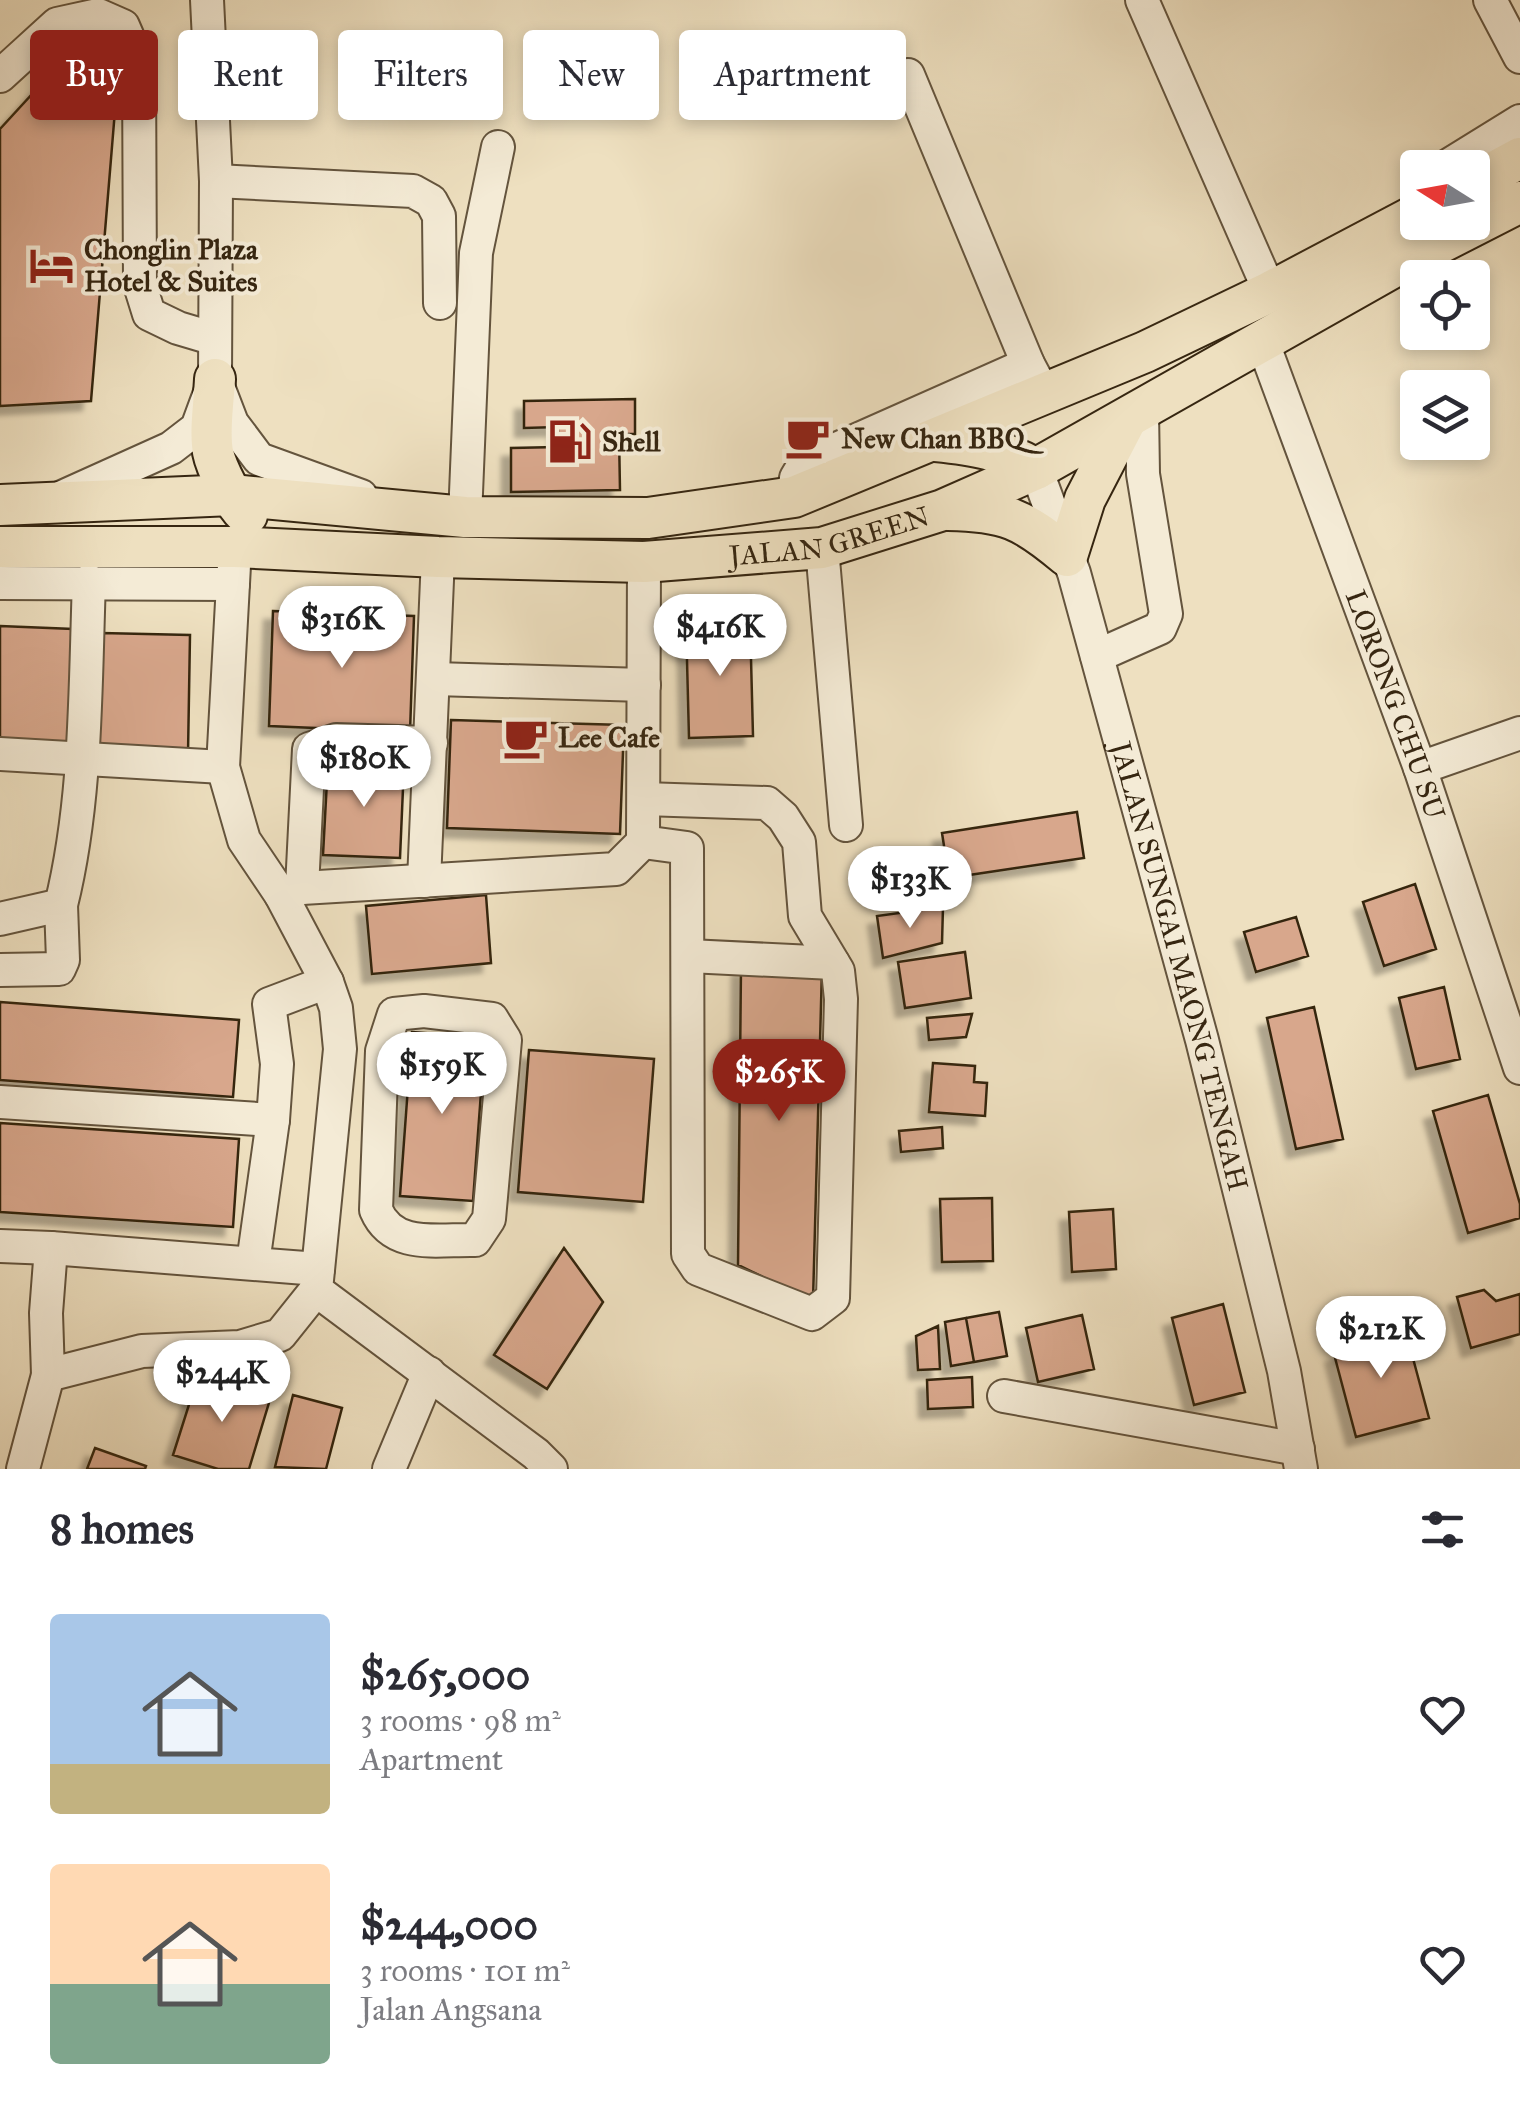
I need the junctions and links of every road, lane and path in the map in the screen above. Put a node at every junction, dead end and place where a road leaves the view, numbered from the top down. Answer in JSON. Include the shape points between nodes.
{"nodes":[{"id":1,"x":207,"y":0,"type":"edge"},
{"id":2,"x":1142,"y":0,"type":"edge"},
{"id":3,"x":1490,"y":0,"type":"edge"},
{"id":4,"x":1520,"y":57,"type":"edge"},
{"id":5,"x":908,"y":75,"type":"dead end"},
{"id":6,"x":0,"y":76,"type":"edge"},
{"id":7,"x":1520,"y":122,"type":"edge"},
{"id":8,"x":498,"y":147,"type":"dead end"},
{"id":9,"x":1469,"y":150,"type":"edge"},
{"id":10,"x":1520,"y":158,"type":"edge"},
{"id":11,"x":1490,"y":174,"type":"edge"},
{"id":12,"x":216,"y":180,"type":"junction"},
{"id":13,"x":1516,"y":214,"type":"edge"},
{"id":14,"x":1400,"y":219,"type":"edge"},
{"id":15,"x":1270,"y":292,"type":"junction"},
{"id":16,"x":440,"y":303,"type":"dead end"},
{"id":17,"x":215,"y":339,"type":"junction"},
{"id":18,"x":1263,"y":343,"type":"junction"},
{"id":19,"x":1145,"y":352,"type":"junction"},
{"id":20,"x":215,"y":379,"type":"junction"},
{"id":21,"x":1036,"y":379,"type":"junction"},
{"id":22,"x":1134,"y":416,"type":"junction"},
{"id":23,"x":935,"y":441,"type":"junction"},
{"id":24,"x":1036,"y":470,"type":"junction"},
{"id":25,"x":232,"y":496,"type":"junction"},
{"id":26,"x":794,"y":497,"type":"junction"},
{"id":27,"x":50,"y":502,"type":"junction"},
{"id":28,"x":0,"y":505,"type":"edge"},
{"id":29,"x":943,"y":510,"type":"junction"},
{"id":30,"x":422,"y":513,"type":"junction"},
{"id":31,"x":465,"y":517,"type":"junction"},
{"id":32,"x":0,"y":547,"type":"edge"},
{"id":33,"x":822,"y":548,"type":"junction"},
{"id":34,"x":349,"y":552,"type":"junction"},
{"id":35,"x":1068,"y":556,"type":"junction"},
{"id":36,"x":438,"y":557,"type":"junction"},
{"id":37,"x":644,"y":562,"type":"junction"},
{"id":38,"x":234,"y":565,"type":"junction"},
{"id":39,"x":89,"y":581,"type":"junction"},
{"id":40,"x":0,"y":583,"type":"edge"},
{"id":41,"x":1097,"y":656,"type":"junction"},
{"id":42,"x":435,"y":679,"type":"junction"},
{"id":43,"x":644,"y":685,"type":"junction"},
{"id":44,"x":1520,"y":733,"type":"edge"},
{"id":45,"x":431,"y":743,"type":"junction"},
{"id":46,"x":0,"y":754,"type":"edge"},
{"id":47,"x":82,"y":758,"type":"junction"},
{"id":48,"x":224,"y":766,"type":"junction"},
{"id":49,"x":1420,"y":768,"type":"junction"},
{"id":50,"x":644,"y":799,"type":"junction"},
{"id":51,"x":688,"y":801,"type":"junction"},
{"id":52,"x":846,"y":825,"type":"dead end"},
{"id":53,"x":643,"y":842,"type":"junction"},
{"id":54,"x":687,"y":848,"type":"junction"},
{"id":55,"x":424,"y":882,"type":"junction"},
{"id":56,"x":291,"y":892,"type":"junction"},
{"id":57,"x":61,"y":905,"type":"junction"},
{"id":58,"x":0,"y":919,"type":"edge"},
{"id":59,"x":689,"y":956,"type":"junction"},
{"id":60,"x":833,"y":963,"type":"junction"},
{"id":61,"x":0,"y":970,"type":"edge"},
{"id":62,"x":327,"y":982,"type":"junction"},
{"id":63,"x":340,"y":1049,"type":"junction"},
{"id":64,"x":382,"y":1051,"type":"junction"},
{"id":65,"x":1520,"y":1068,"type":"edge"},
{"id":66,"x":0,"y":1102,"type":"edge"},
{"id":67,"x":272,"y":1120,"type":"junction"},
{"id":68,"x":0,"y":1246,"type":"edge"},
{"id":69,"x":51,"y":1248,"type":"junction"},
{"id":70,"x":253,"y":1263,"type":"junction"},
{"id":71,"x":317,"y":1280,"type":"junction"},
{"id":72,"x":429,"y":1373,"type":"junction"},
{"id":73,"x":48,"y":1375,"type":"junction"},
{"id":74,"x":1004,"y":1396,"type":"dead end"},
{"id":75,"x":1300,"y":1459,"type":"edge"},
{"id":76,"x":23,"y":1469,"type":"edge"},
{"id":77,"x":390,"y":1469,"type":"edge"},
{"id":78,"x":552,"y":1469,"type":"edge"}],
"edges":[{"from":1,"to":12,"type":"street"},
{"from":2,"to":15,"type":"street"},
{"from":3,"to":4,"type":"street"},
{"from":5,"to":21,"type":"street"},
{"from":6,"to":17,"type":"street","via":[[57,24],[98,15],[123,26],[139,63],[140,285],[149,314]]},
{"from":7,"to":9,"type":"street"},
{"from":8,"to":31,"type":"street","via":[[476,253]]},
{"from":10,"to":11,"type":"main road"},
{"from":12,"to":16,"type":"street","via":[[413,191],[431,201],[439,216]]},
{"from":12,"to":17,"type":"street"},
{"from":13,"to":18,"type":"main road","name":"JALAN GREEN","via":[[1395,266]]},
{"from":14,"to":15,"type":"main road","name":"JALAN GREEN"},
{"from":15,"to":19,"type":"main road","name":"JALAN GREEN"},
{"from":17,"to":20,"type":"street"},
{"from":18,"to":22,"type":"main road","name":"JALAN GREEN"},
{"from":18,"to":49,"type":"street","name":"LORONG CHU SU"},
{"from":19,"to":21,"type":"main road","name":"JALAN GREEN"},
{"from":19,"to":24,"type":"main road","via":[[1062,428]]},
{"from":20,"to":25,"type":"main road","via":[[213,453]]},
{"from":20,"to":27,"type":"street","via":[[196,428],[171,448]]},
{"from":20,"to":30,"type":"street","via":[[232,423],[259,459]]},
{"from":21,"to":23,"type":"main road","name":"JALAN GREEN"},
{"from":21,"to":26,"type":"street","via":[[806,462]]},
{"from":22,"to":24,"type":"main road","name":"JALAN GREEN"},
{"from":22,"to":35,"type":"main road","via":[[1085,499]]},
{"from":22,"to":41,"type":"street","via":[[1165,623]]},
{"from":23,"to":24,"type":"main road","via":[[977,445]]},
{"from":23,"to":26,"type":"main road","name":"JALAN GREEN"},
{"from":24,"to":29,"type":"main road","name":"JALAN GREEN"},
{"from":24,"to":35,"type":"street","name":"JALAN SUNGAI MAONG TENGAH"},
{"from":25,"to":27,"type":"main road","name":"JALAN GREEN"},
{"from":25,"to":30,"type":"main road","name":"JALAN GREEN"},
{"from":25,"to":34,"type":"main road","via":[[241,512],[282,535]]},
{"from":26,"to":31,"type":"main road","name":"JALAN GREEN","via":[[648,518]]},
{"from":27,"to":28,"type":"main road","name":"JALAN GREEN"},
{"from":29,"to":33,"type":"main road","name":"JALAN GREEN"},
{"from":29,"to":35,"type":"main road","via":[[992,511],[1032,527]]},
{"from":30,"to":31,"type":"main road","name":"JALAN GREEN"},
{"from":32,"to":38,"type":"main road","name":"JALAN GREEN"},
{"from":33,"to":37,"type":"main road","name":"JALAN GREEN"},
{"from":33,"to":52,"type":"street"},
{"from":34,"to":36,"type":"main road","name":"JALAN GREEN"},
{"from":34,"to":38,"type":"main road","name":"JALAN GREEN"},
{"from":35,"to":41,"type":"street","name":"JALAN SUNGAI MAONG TENGAH"},
{"from":36,"to":37,"type":"main road","name":"JALAN GREEN"},
{"from":36,"to":42,"type":"street"},
{"from":37,"to":43,"type":"street"},
{"from":38,"to":39,"type":"street"},
{"from":38,"to":48,"type":"street"},
{"from":39,"to":40,"type":"street"},
{"from":39,"to":47,"type":"street"},
{"from":41,"to":75,"type":"street","name":"JALAN SUNGAI MAONG TENGAH","via":[[1202,1040]]},
{"from":42,"to":43,"type":"street"},
{"from":42,"to":45,"type":"street"},
{"from":43,"to":50,"type":"street"},
{"from":44,"to":49,"type":"street"},
{"from":45,"to":55,"type":"street"},
{"from":45,"to":56,"type":"street","via":[[336,740],[308,749]]},
{"from":46,"to":47,"type":"street"},
{"from":47,"to":48,"type":"street"},
{"from":47,"to":57,"type":"street"},
{"from":48,"to":56,"type":"street","via":[[244,840]]},
{"from":49,"to":65,"type":"street","name":"LORONG CHU SU"},
{"from":50,"to":51,"type":"street"},
{"from":50,"to":53,"type":"street"},
{"from":51,"to":54,"type":"street"},
{"from":51,"to":60,"type":"street","via":[[768,803],[783,817],[799,842],[805,916]]},
{"from":53,"to":54,"type":"street"},
{"from":53,"to":55,"type":"street","via":[[616,869]]},
{"from":54,"to":59,"type":"street"},
{"from":55,"to":56,"type":"street"},
{"from":56,"to":62,"type":"street"},
{"from":57,"to":58,"type":"street"},
{"from":57,"to":61,"type":"street","via":[[59,968]]},
{"from":59,"to":60,"type":"street"},
{"from":59,"to":60,"type":"street","via":[[688,1254],[698,1269],[812,1314],[833,1298],[842,999]]},
{"from":62,"to":63,"type":"street"},
{"from":62,"to":67,"type":"street","via":[[269,1004],[277,1064]]},
{"from":63,"to":64,"type":"street"},
{"from":63,"to":71,"type":"street"},
{"from":64,"to":64,"type":"street","via":[[376,1210],[383,1226],[405,1239],[475,1240],[489,1218],[505,1040],[492,1019],[424,1010],[394,1014]]},
{"from":66,"to":67,"type":"street"},
{"from":67,"to":70,"type":"street"},
{"from":68,"to":69,"type":"street"},
{"from":69,"to":70,"type":"street"},
{"from":69,"to":73,"type":"street"},
{"from":70,"to":71,"type":"street"},
{"from":71,"to":72,"type":"street"},
{"from":71,"to":73,"type":"street","via":[[280,1335],[240,1347],[142,1352]]},
{"from":72,"to":77,"type":"street"},
{"from":72,"to":78,"type":"street"},
{"from":73,"to":76,"type":"street"},
{"from":74,"to":75,"type":"street"}]}
